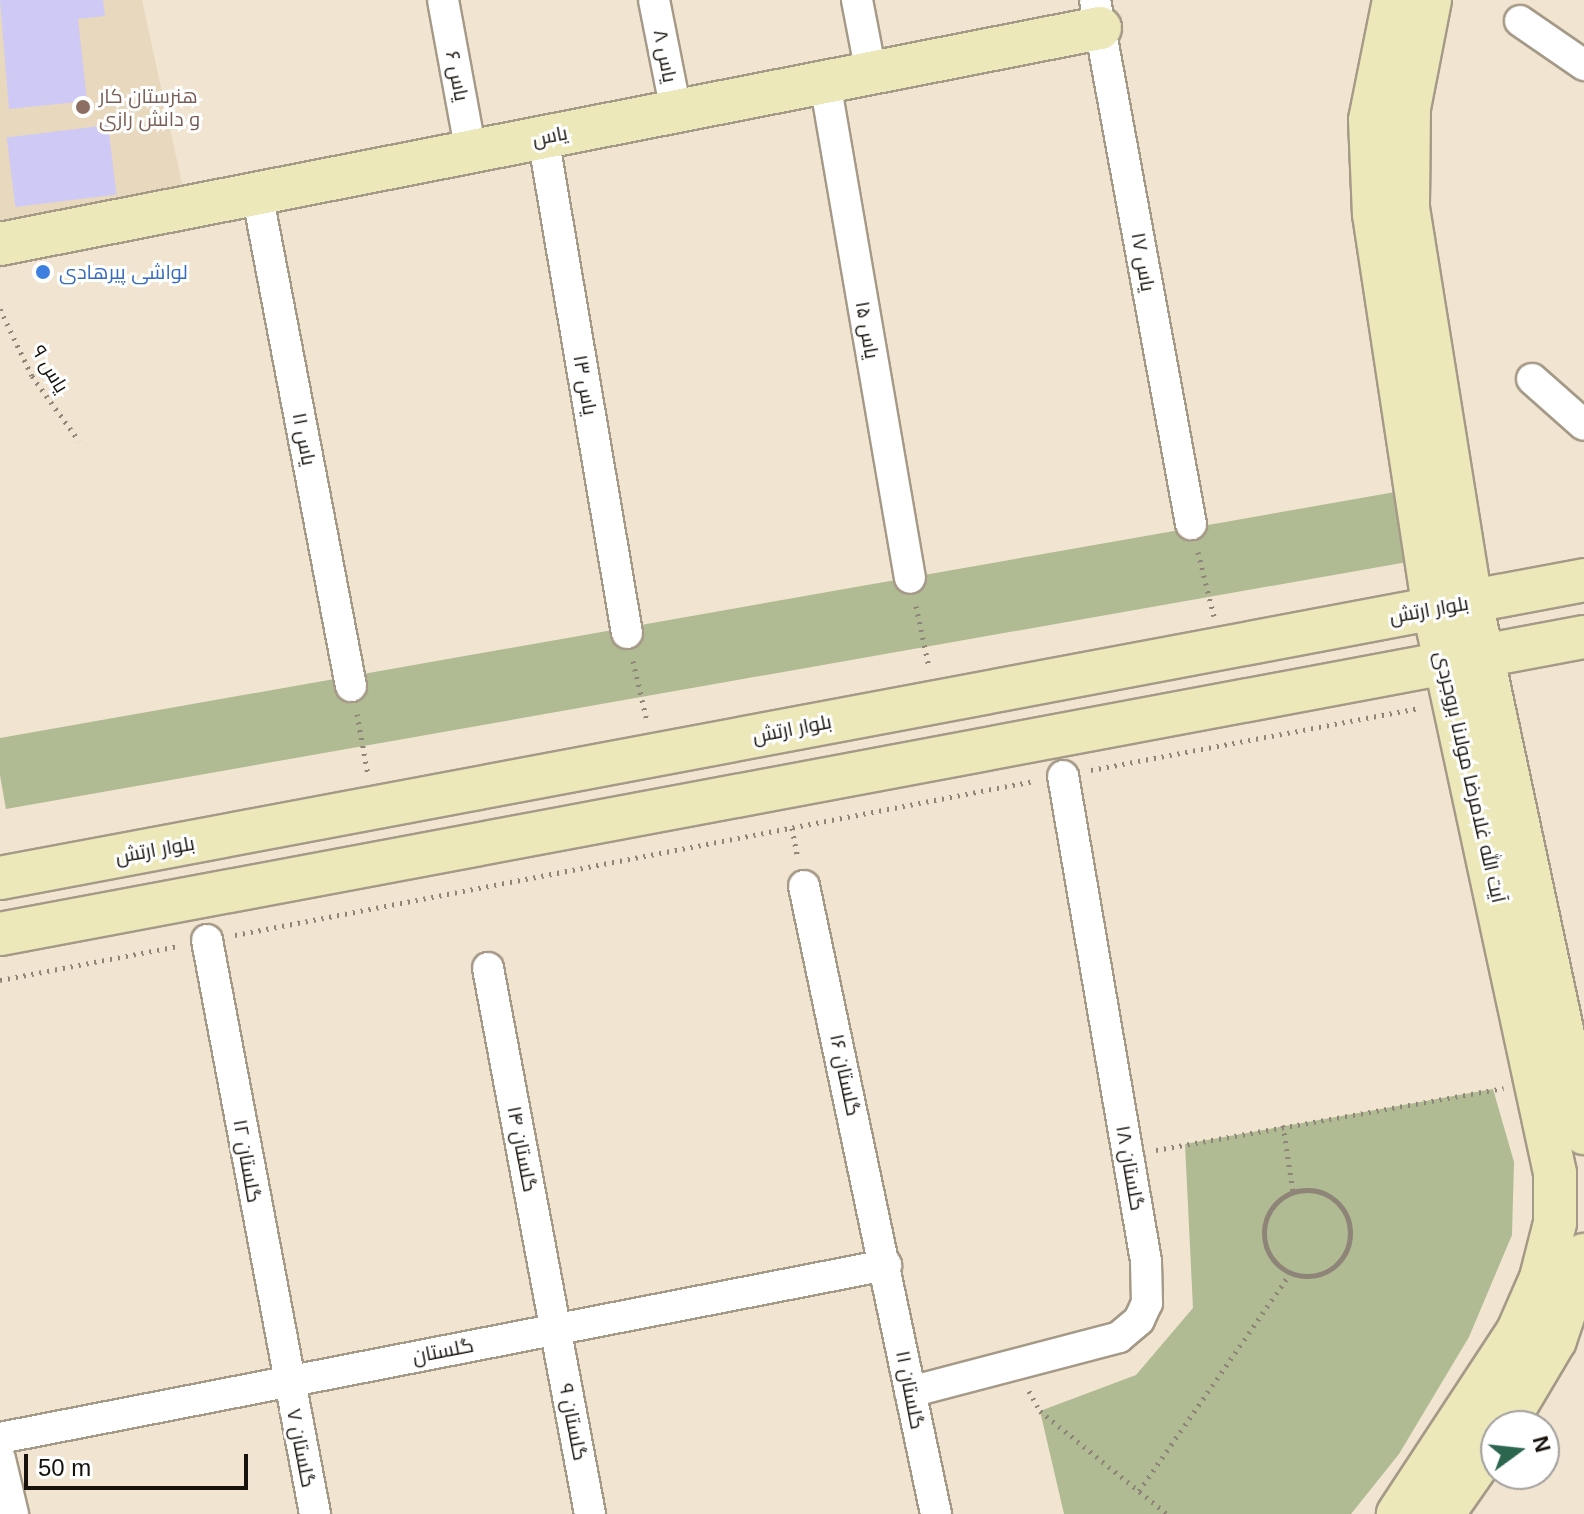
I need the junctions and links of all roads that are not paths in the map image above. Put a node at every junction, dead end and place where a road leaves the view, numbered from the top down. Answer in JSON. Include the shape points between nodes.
{"nodes":[{"id":1,"x":443,"y":0,"type":"edge"},
{"id":2,"x":654,"y":0,"type":"edge"},
{"id":3,"x":857,"y":0,"type":"edge"},
{"id":4,"x":1394,"y":0,"type":"edge"},
{"id":5,"x":1430,"y":0,"type":"edge"},
{"id":6,"x":1098,"y":14,"type":"edge"},
{"id":7,"x":1520,"y":21,"type":"dead end"},
{"id":8,"x":1584,"y":65,"type":"edge"},
{"id":9,"x":871,"y":73,"type":"junction"},
{"id":10,"x":825,"y":82,"type":"junction"},
{"id":11,"x":676,"y":111,"type":"junction"},
{"id":12,"x":543,"y":137,"type":"junction"},
{"id":13,"x":471,"y":152,"type":"junction"},
{"id":14,"x":257,"y":193,"type":"junction"},
{"id":15,"x":0,"y":244,"type":"edge"},
{"id":16,"x":1532,"y":379,"type":"dead end"},
{"id":17,"x":1584,"y":425,"type":"edge"},
{"id":18,"x":1191,"y":524,"type":"road end"},
{"id":19,"x":910,"y":578,"type":"road end"},
{"id":20,"x":1584,"y":580,"type":"edge"},
{"id":21,"x":1452,"y":606,"type":"junction"},
{"id":22,"x":627,"y":633,"type":"road end"},
{"id":23,"x":1584,"y":637,"type":"edge"},
{"id":24,"x":1462,"y":659,"type":"junction"},
{"id":25,"x":351,"y":686,"type":"road end"},
{"id":26,"x":1063,"y":776,"type":"road end"},
{"id":27,"x":183,"y":845,"type":"junction"},
{"id":28,"x":0,"y":878,"type":"edge"},
{"id":29,"x":804,"y":886,"type":"dead end"},
{"id":30,"x":194,"y":901,"type":"junction"},
{"id":31,"x":0,"y":934,"type":"edge"},
{"id":32,"x":207,"y":940,"type":"road end"},
{"id":33,"x":488,"y":968,"type":"dead end"},
{"id":34,"x":1584,"y":1133,"type":"edge"},
{"id":35,"x":1584,"y":1255,"type":"edge"},
{"id":36,"x":886,"y":1265,"type":"junction"},
{"id":37,"x":555,"y":1329,"type":"junction"},
{"id":38,"x":288,"y":1381,"type":"junction"},
{"id":39,"x":910,"y":1392,"type":"junction"},
{"id":40,"x":1513,"y":1410,"type":"edge"},
{"id":41,"x":0,"y":1438,"type":"edge"},
{"id":42,"x":0,"y":1459,"type":"edge"},
{"id":43,"x":1480,"y":1461,"type":"edge"},
{"id":44,"x":13,"y":1514,"type":"edge"},
{"id":45,"x":315,"y":1514,"type":"edge"},
{"id":46,"x":590,"y":1514,"type":"edge"},
{"id":47,"x":936,"y":1514,"type":"edge"},
{"id":48,"x":1398,"y":1514,"type":"edge"},
{"id":49,"x":1443,"y":1514,"type":"edge"}],
"edges":[{"from":1,"to":13,"type":"street","name":"یاس ۶"},
{"from":2,"to":11,"type":"street","name":"یاس ۸"},
{"from":3,"to":9,"type":"street"},
{"from":4,"to":21,"type":"main road","name":"آیت الله غلامرضا مولانا بروجردی","via":[[1381,47],[1369,149],[1374,214]]},
{"from":5,"to":21,"type":"main road","name":"آیت الله غلامرضا مولانا بروجردی","via":[[1410,92],[1408,208]]},
{"from":6,"to":9,"type":"main road","name":"یاس"},
{"from":6,"to":18,"type":"street","name":"یاس ۱۷"},
{"from":7,"to":8,"type":"street"},
{"from":9,"to":10,"type":"main road","name":"یاس"},
{"from":10,"to":11,"type":"main road","name":"یاس"},
{"from":10,"to":19,"type":"street","name":"یاس ۱۵"},
{"from":11,"to":12,"type":"main road","name":"یاس"},
{"from":12,"to":13,"type":"main road","name":"یاس"},
{"from":12,"to":22,"type":"street","name":"یاس ۱۳"},
{"from":13,"to":14,"type":"main road","name":"یاس"},
{"from":14,"to":15,"type":"main road","name":"یاس"},
{"from":14,"to":25,"type":"street","name":"یاس ۱۱"},
{"from":16,"to":17,"type":"street"},
{"from":20,"to":21,"type":"main road","name":"بلوار ارتش"},
{"from":21,"to":24,"type":"main road","name":"آیت الله غلامرضا مولانا بروجردی"},
{"from":21,"to":27,"type":"main road","name":"بلوار ارتش"},
{"from":23,"to":24,"type":"main road"},
{"from":24,"to":30,"type":"main road"},
{"from":24,"to":34,"type":"main road","name":"آیت الله غلامرضا مولانا بروجردی"},
{"from":24,"to":48,"type":"main road","name":"آیت الله غلامرضا مولانا بروجردی","via":[[1555,1173],[1555,1223],[1541,1278],[1487,1384]]},
{"from":26,"to":39,"type":"street","name":"گلستان ۱۸","via":[[1146,1261],[1147,1303],[1139,1320],[1119,1337]]},
{"from":27,"to":28,"type":"main road","name":"بلوار ارتش"},
{"from":27,"to":30,"type":"main road"},
{"from":29,"to":36,"type":"street","name":"گلستان ۱۶"},
{"from":30,"to":31,"type":"main road"},
{"from":32,"to":38,"type":"street","name":"گلستان ۱۲"},
{"from":33,"to":37,"type":"street","name":"گلستان ۱۴"},
{"from":35,"to":40,"type":"main road","via":[[1555,1340]]},
{"from":36,"to":37,"type":"street","name":"گلستان"},
{"from":36,"to":39,"type":"street","name":"گلستان ۱۱"},
{"from":37,"to":38,"type":"street","name":"گلستان"},
{"from":37,"to":46,"type":"street","name":"گلستان ۹"},
{"from":38,"to":41,"type":"street","name":"گلستان"},
{"from":38,"to":45,"type":"street","name":"گلستان ۷"},
{"from":39,"to":47,"type":"street","name":"گلستان ۱۱"},
{"from":42,"to":44,"type":"street"},
{"from":43,"to":49,"type":"main road"}]}
